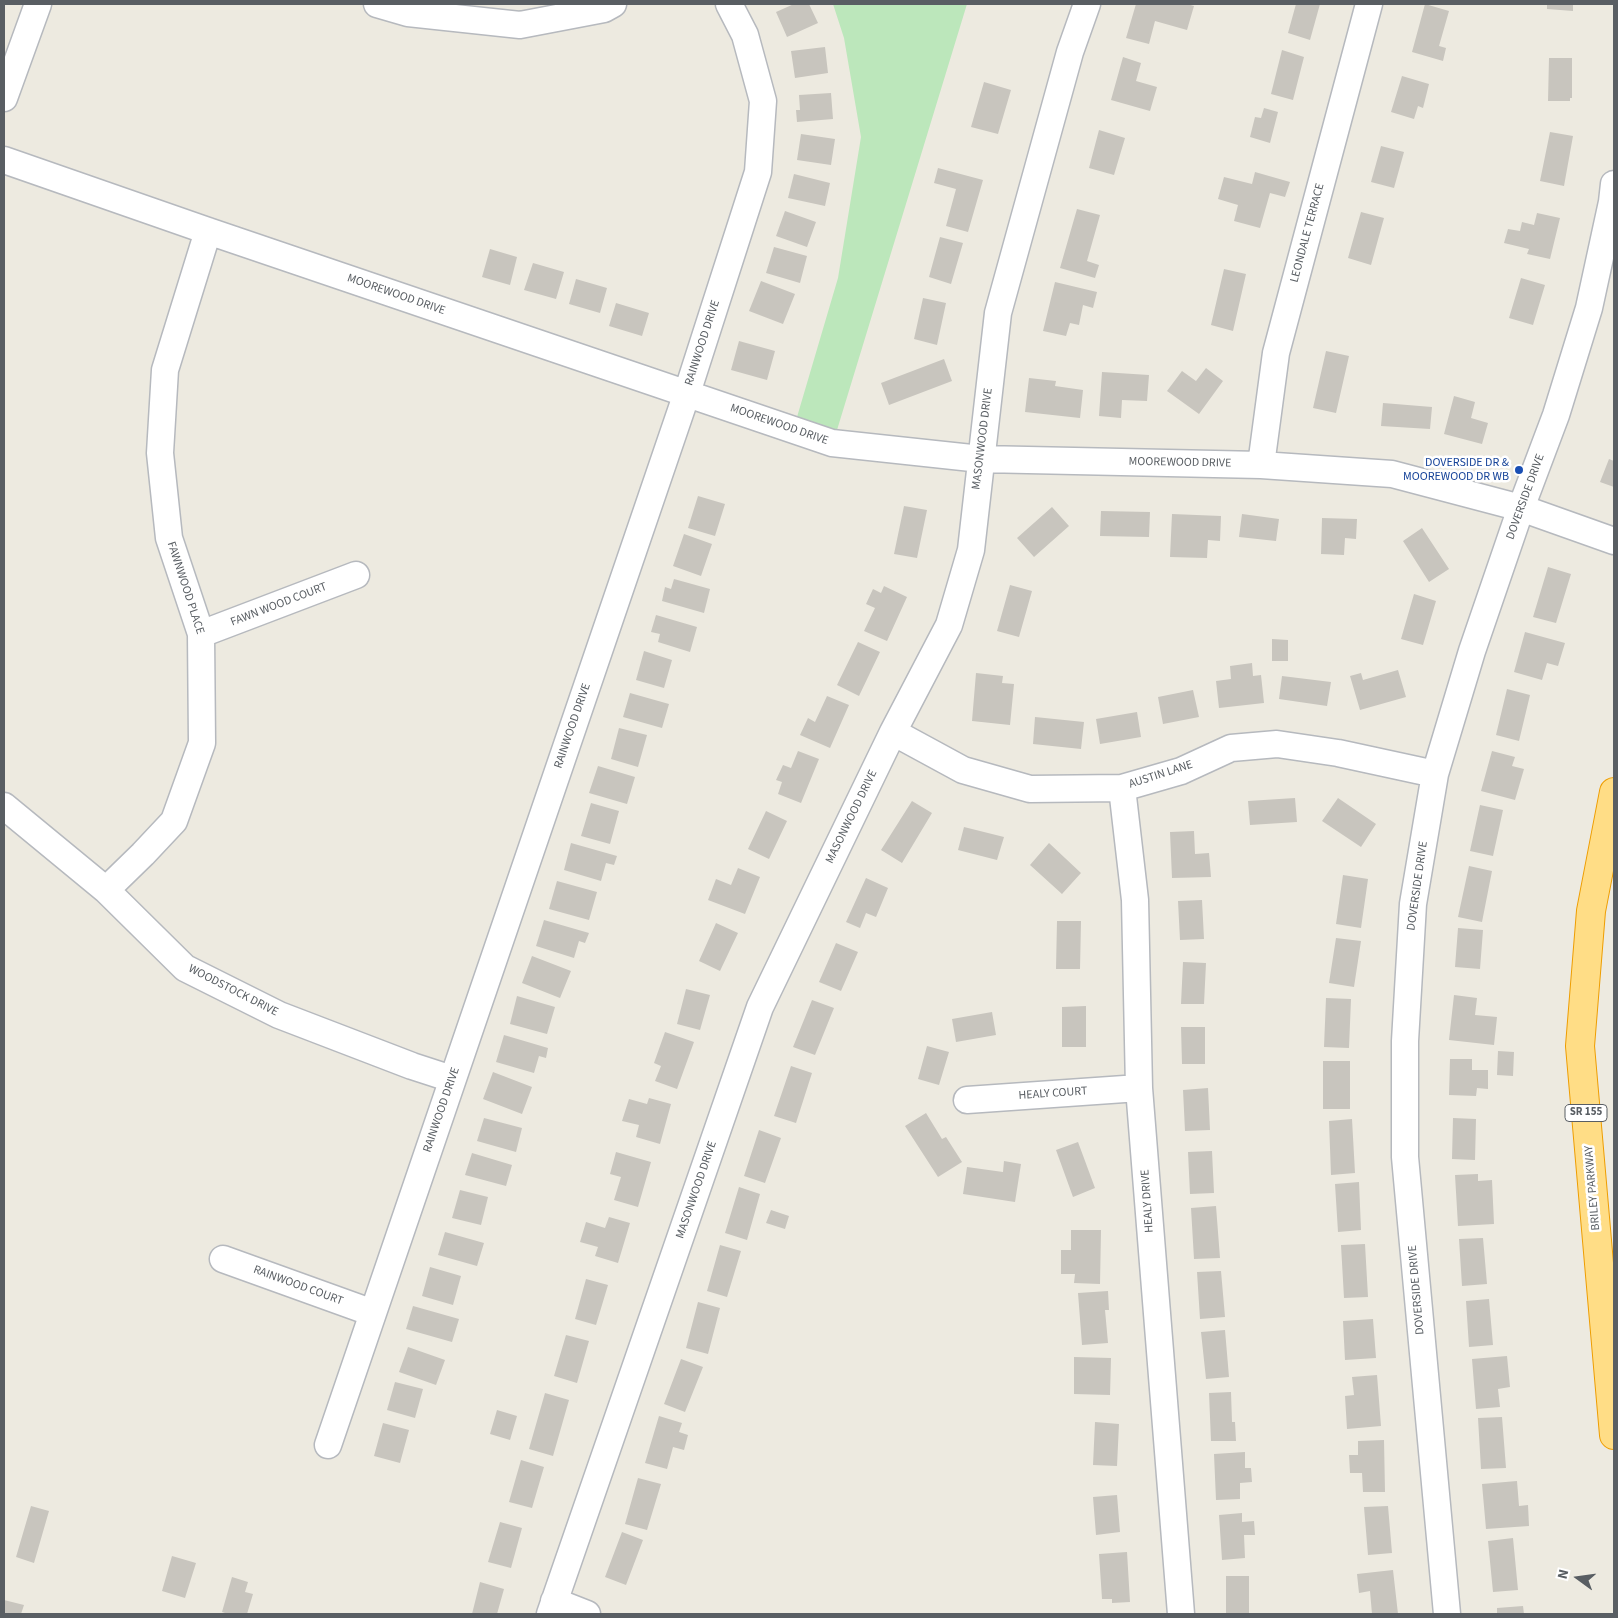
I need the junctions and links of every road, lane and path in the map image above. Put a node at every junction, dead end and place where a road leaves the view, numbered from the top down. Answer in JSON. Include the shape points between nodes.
{"nodes":[{"id":1,"x":38,"y":4,"type":"edge"},
{"id":2,"x":377,"y":4,"type":"edge"},
{"id":3,"x":613,"y":4,"type":"edge"},
{"id":4,"x":728,"y":4,"type":"edge"},
{"id":5,"x":1087,"y":4,"type":"edge"},
{"id":6,"x":1368,"y":4,"type":"edge"},
{"id":7,"x":4,"y":98,"type":"edge"},
{"id":8,"x":4,"y":160,"type":"edge"},
{"id":9,"x":1614,"y":184,"type":"edge"},
{"id":10,"x":208,"y":231,"type":"junction"},
{"id":11,"x":687,"y":393,"type":"junction"},
{"id":12,"x":981,"y":459,"type":"junction"},
{"id":13,"x":1261,"y":465,"type":"junction"},
{"id":14,"x":1521,"y":508,"type":"junction"},
{"id":15,"x":1614,"y":541,"type":"edge"},
{"id":16,"x":356,"y":576,"type":"dead end"},
{"id":17,"x":201,"y":634,"type":"junction"},
{"id":18,"x":893,"y":732,"type":"junction"},
{"id":19,"x":1435,"y":774,"type":"junction"},
{"id":20,"x":1122,"y":788,"type":"junction"},
{"id":21,"x":1614,"y":792,"type":"edge"},
{"id":22,"x":4,"y":806,"type":"edge"},
{"id":23,"x":106,"y":890,"type":"junction"},
{"id":24,"x":452,"y":1079,"type":"junction"},
{"id":25,"x":1139,"y":1088,"type":"junction"},
{"id":26,"x":967,"y":1100,"type":"dead end"},
{"id":27,"x":223,"y":1259,"type":"dead end"},
{"id":28,"x":373,"y":1313,"type":"junction"},
{"id":29,"x":1614,"y":1435,"type":"edge"},
{"id":30,"x":328,"y":1445,"type":"dead end"},
{"id":31,"x":552,"y":1608,"type":"edge"},
{"id":32,"x":587,"y":1614,"type":"edge"},
{"id":33,"x":1180,"y":1614,"type":"edge"},
{"id":34,"x":1447,"y":1614,"type":"edge"}],
"edges":[{"from":1,"to":7,"type":"street"},
{"from":2,"to":3,"type":"street","via":[[408,13],[520,25],[604,9]]},
{"from":4,"to":11,"type":"street","name":"RAINWOOD DRIVE","via":[[746,35],[763,101],[758,172]]},
{"from":5,"to":12,"type":"street","name":"MASONWOOD DRIVE","via":[[1070,52],[998,313]]},
{"from":6,"to":13,"type":"street","name":"LEONDALE TERRACE","via":[[1276,353]]},
{"from":8,"to":10,"type":"street","name":"MOOREWOOD DRIVE"},
{"from":9,"to":14,"type":"street","name":"DOVERSIDE DRIVE","via":[[1589,308],[1556,415]]},
{"from":10,"to":11,"type":"street","name":"MOOREWOOD DRIVE"},
{"from":10,"to":17,"type":"street","name":"FAWNWOOD PLACE","via":[[164,370],[160,453],[169,538]]},
{"from":11,"to":12,"type":"street","name":"MOOREWOOD DRIVE","via":[[832,443]]},
{"from":11,"to":24,"type":"street","name":"RAINWOOD DRIVE"},
{"from":12,"to":13,"type":"street","name":"MOOREWOOD DRIVE"},
{"from":12,"to":18,"type":"street","name":"MASONWOOD DRIVE","via":[[971,550],[949,625]]},
{"from":13,"to":14,"type":"street","name":"MOOREWOOD DRIVE","via":[[1392,474]]},
{"from":14,"to":15,"type":"street","name":"MOOREWOOD DRIVE"},
{"from":14,"to":19,"type":"street","name":"DOVERSIDE DRIVE","via":[[1472,651]]},
{"from":16,"to":17,"type":"street","name":"FAWN WOOD COURT"},
{"from":17,"to":23,"type":"street","name":"FAWNWOOD PLACE","via":[[202,743],[174,821]]},
{"from":18,"to":20,"type":"street","name":"AUSTIN LANE","via":[[963,770],[1030,789]]},
{"from":18,"to":31,"type":"street","name":"MASONWOOD DRIVE","via":[[760,1007]]},
{"from":19,"to":20,"type":"street","name":"AUSTIN LANE","via":[[1338,753],[1277,744],[1231,748],[1181,771]]},
{"from":19,"to":34,"type":"street","name":"DOVERSIDE DRIVE","via":[[1413,904],[1405,1041],[1405,1158]]},
{"from":20,"to":25,"type":"street","name":"HEALY DRIVE","via":[[1135,900]]},
{"from":21,"to":29,"type":"highway","name":"BRILEY PARKWAY","number":"SR 155","via":[[1591,911],[1580,1046]]},
{"from":22,"to":23,"type":"street","name":"WOODSTOCK DRIVE"},
{"from":23,"to":24,"type":"street","name":"WOODSTOCK DRIVE","via":[[185,968],[279,1015]]},
{"from":24,"to":28,"type":"street","name":"RAINWOOD DRIVE"},
{"from":25,"to":26,"type":"street","name":"HEALY COURT"},
{"from":25,"to":33,"type":"street","name":"HEALY DRIVE"},
{"from":27,"to":28,"type":"street","name":"RAINWOOD COURT"},
{"from":28,"to":30,"type":"street","name":"RAINWOOD DRIVE"},
{"from":31,"to":32,"type":"street"}]}
